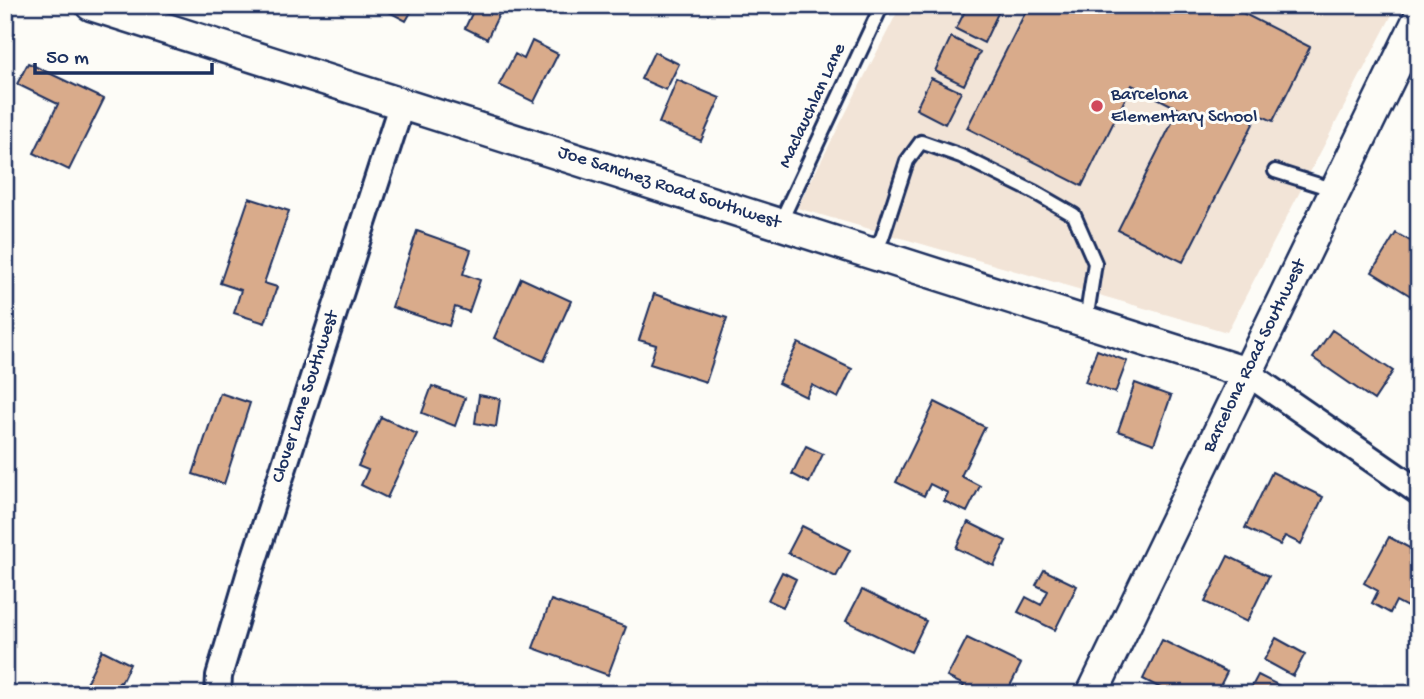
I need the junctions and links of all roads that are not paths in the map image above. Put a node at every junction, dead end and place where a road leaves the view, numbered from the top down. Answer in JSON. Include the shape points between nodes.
{"nodes":[{"id":1,"x":91,"y":5,"type":"edge"},
{"id":2,"x":882,"y":5,"type":"edge"},
{"id":3,"x":1419,"y":19,"type":"edge"},
{"id":4,"x":402,"y":103,"type":"junction"},
{"id":5,"x":1275,"y":171,"type":"dead end"},
{"id":6,"x":1335,"y":191,"type":"junction"},
{"id":7,"x":780,"y":224,"type":"junction"},
{"id":8,"x":870,"y":252,"type":"junction"},
{"id":9,"x":1086,"y":321,"type":"junction"},
{"id":10,"x":1247,"y":373,"type":"junction"},
{"id":11,"x":1419,"y":492,"type":"edge"},
{"id":12,"x":218,"y":694,"type":"edge"},
{"id":13,"x":1092,"y":694,"type":"edge"}],
"edges":[{"from":1,"to":4,"type":"street","name":"Joe Sanchez Road Southwest"},
{"from":2,"to":7,"type":"lane","name":"Maclauchlan Lane"},
{"from":3,"to":6,"type":"street","name":"Barcelona Road Southwest"},
{"from":4,"to":7,"type":"street","name":"Joe Sanchez Road Southwest"},
{"from":4,"to":12,"type":"street","name":"Clover Lane Southwest","via":[[249,575],[219,676]]},
{"from":5,"to":6,"type":"lane"},
{"from":6,"to":10,"type":"street","name":"Barcelona Road Southwest"},
{"from":7,"to":8,"type":"street","name":"Joe Sanchez Road Southwest"},
{"from":8,"to":9,"type":"street","name":"Joe Sanchez Road Southwest"},
{"from":8,"to":9,"type":"lane","via":[[882,238],[907,161],[921,142],[961,156],[1074,215],[1096,263]]},
{"from":9,"to":10,"type":"street","name":"Joe Sanchez Road Southwest"},
{"from":10,"to":11,"type":"street"},
{"from":10,"to":13,"type":"street","name":"Barcelona Road Southwest"}]}
